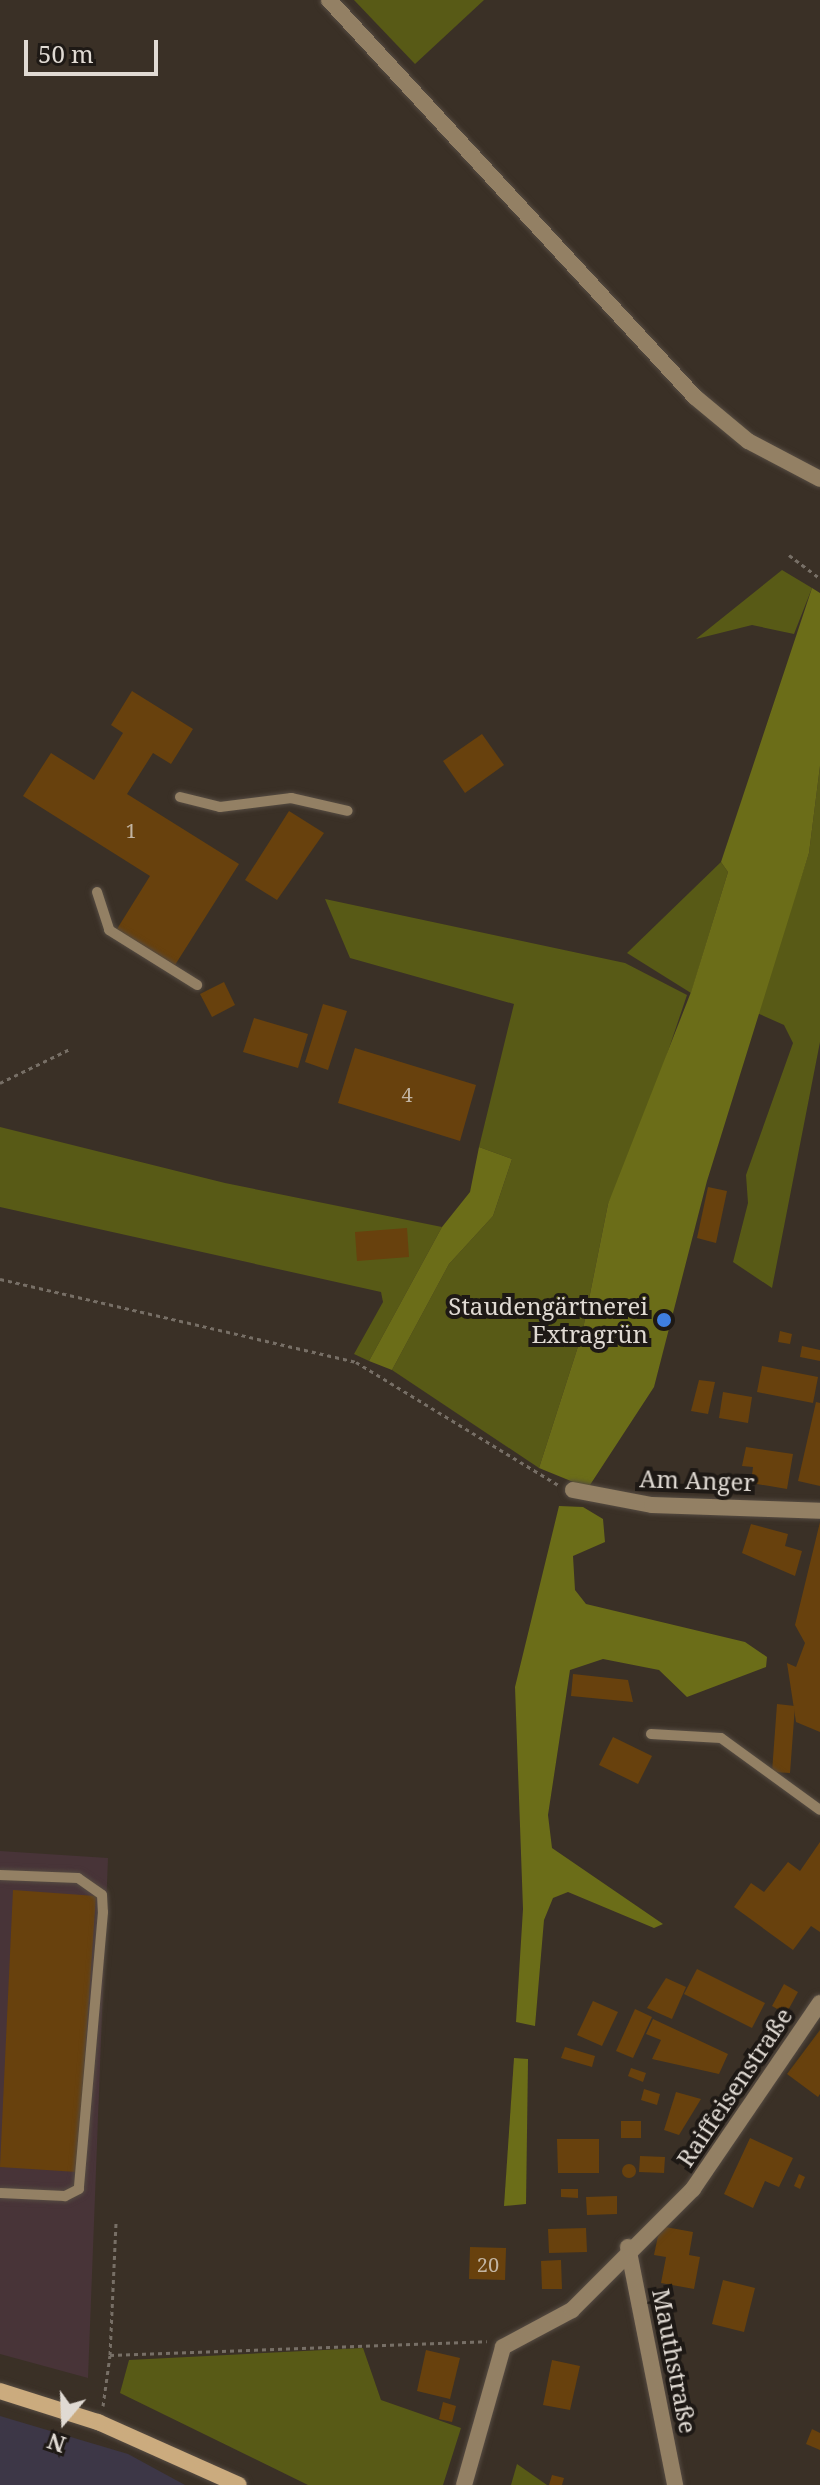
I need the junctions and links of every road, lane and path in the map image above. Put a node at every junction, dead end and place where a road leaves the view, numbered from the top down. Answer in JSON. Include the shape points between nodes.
{"nodes":[{"id":1,"x":329,"y":0,"type":"edge"},
{"id":2,"x":820,"y":479,"type":"edge"},
{"id":3,"x":789,"y":555,"type":"dead end"},
{"id":4,"x":820,"y":578,"type":"edge"},
{"id":5,"x":180,"y":797,"type":"dead end"},
{"id":6,"x":348,"y":811,"type":"dead end"},
{"id":7,"x":97,"y":892,"type":"dead end"},
{"id":8,"x":197,"y":985,"type":"dead end"},
{"id":9,"x":70,"y":1049,"type":"dead end"},
{"id":10,"x":0,"y":1083,"type":"edge"},
{"id":11,"x":0,"y":1279,"type":"edge"},
{"id":12,"x":573,"y":1490,"type":"joint"},
{"id":13,"x":820,"y":1511,"type":"edge"},
{"id":14,"x":651,"y":1734,"type":"dead end"},
{"id":15,"x":820,"y":1810,"type":"edge"},
{"id":16,"x":0,"y":1875,"type":"edge"},
{"id":17,"x":820,"y":2003,"type":"edge"},
{"id":18,"x":0,"y":2193,"type":"edge"},
{"id":19,"x":116,"y":2222,"type":"dead end"},
{"id":20,"x":628,"y":2247,"type":"junction"},
{"id":21,"x":511,"y":2340,"type":"junction"},
{"id":22,"x":110,"y":2355,"type":"junction"},
{"id":23,"x":0,"y":2391,"type":"edge"},
{"id":24,"x":98,"y":2422,"type":"junction"},
{"id":25,"x":239,"y":2485,"type":"edge"},
{"id":26,"x":464,"y":2485,"type":"edge"},
{"id":27,"x":675,"y":2485,"type":"edge"}],
"edges":[{"from":1,"to":2,"type":"street","via":[[695,397],[748,441]]},
{"from":3,"to":4,"type":"path"},
{"from":5,"to":6,"type":"lane","via":[[220,807],[291,798]]},
{"from":7,"to":8,"type":"lane","via":[[109,930]]},
{"from":9,"to":10,"type":"path"},
{"from":11,"to":12,"type":"path","via":[[356,1362],[547,1482]]},
{"from":12,"to":13,"type":"street","name":"Am Anger","via":[[652,1505]]},
{"from":14,"to":15,"type":"lane","via":[[721,1738]]},
{"from":16,"to":18,"type":"lane","via":[[78,1878],[102,1895],[103,1912],[79,2189],[65,2196]]},
{"from":17,"to":20,"type":"street","name":"Raiffeisenstraße","via":[[700,2182]]},
{"from":19,"to":22,"type":"path"},
{"from":20,"to":21,"type":"street","name":"Raiffeisenstraße","via":[[572,2310]]},
{"from":20,"to":27,"type":"street","name":"Mauthstraße"},
{"from":21,"to":22,"type":"path"},
{"from":21,"to":26,"type":"street","via":[[487,2386]]},
{"from":22,"to":24,"type":"path"},
{"from":23,"to":24,"type":"main road"},
{"from":24,"to":25,"type":"main road"}]}
